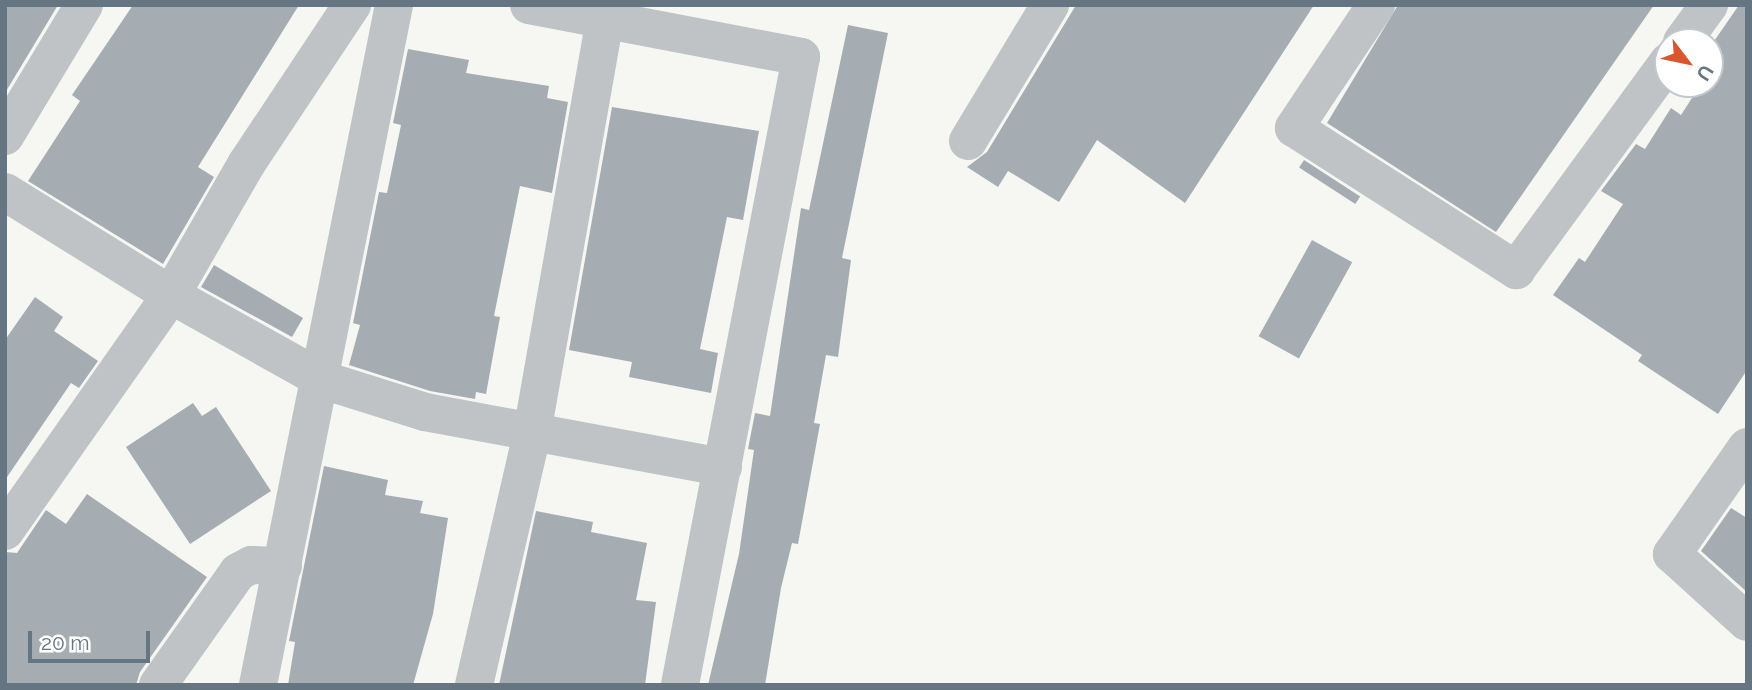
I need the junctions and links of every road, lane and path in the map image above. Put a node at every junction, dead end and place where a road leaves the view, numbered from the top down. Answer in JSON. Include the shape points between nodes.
{"nodes":[{"id":1,"x":84,"y":5,"type":"edge"},
{"id":2,"x":352,"y":5,"type":"edge"},
{"id":3,"x":394,"y":5,"type":"edge"},
{"id":4,"x":529,"y":5,"type":"edge"},
{"id":5,"x":1051,"y":5,"type":"edge"},
{"id":6,"x":1376,"y":5,"type":"edge"},
{"id":7,"x":1709,"y":5,"type":"edge"},
{"id":8,"x":604,"y":17,"type":"junction"},
{"id":9,"x":1692,"y":28,"type":"edge"},
{"id":10,"x":1654,"y":81,"type":"edge"},
{"id":11,"x":5,"y":136,"type":"edge"},
{"id":12,"x":968,"y":141,"type":"dead end"},
{"id":13,"x":5,"y":192,"type":"edge"},
{"id":14,"x":171,"y":295,"type":"junction"},
{"id":15,"x":323,"y":380,"type":"junction"},
{"id":16,"x":532,"y":433,"type":"junction"},
{"id":17,"x":1741,"y":465,"type":"edge"},
{"id":18,"x":723,"y":467,"type":"junction"},
{"id":19,"x":5,"y":531,"type":"edge"},
{"id":20,"x":283,"y":566,"type":"junction"},
{"id":21,"x":1747,"y":622,"type":"edge"},
{"id":22,"x":158,"y":685,"type":"edge"},
{"id":23,"x":258,"y":685,"type":"edge"},
{"id":24,"x":474,"y":685,"type":"edge"},
{"id":25,"x":680,"y":685,"type":"edge"}],
"edges":[{"from":1,"to":11,"type":"street"},
{"from":2,"to":14,"type":"street","via":[[247,163]]},
{"from":3,"to":15,"type":"street"},
{"from":4,"to":8,"type":"street"},
{"from":5,"to":12,"type":"street"},
{"from":6,"to":10,"type":"street","via":[[1294,128],[1516,270]]},
{"from":7,"to":9,"type":"street"},
{"from":8,"to":16,"type":"street"},
{"from":8,"to":18,"type":"street","via":[[801,57]]},
{"from":13,"to":14,"type":"street"},
{"from":14,"to":15,"type":"street"},
{"from":14,"to":19,"type":"street"},
{"from":15,"to":16,"type":"street","via":[[425,411]]},
{"from":15,"to":20,"type":"street"},
{"from":16,"to":18,"type":"street"},
{"from":16,"to":24,"type":"street"},
{"from":17,"to":21,"type":"street","via":[[1672,554]]},
{"from":18,"to":25,"type":"street"},
{"from":20,"to":22,"type":"street","via":[[251,565],[238,572]]},
{"from":20,"to":23,"type":"street"}]}
